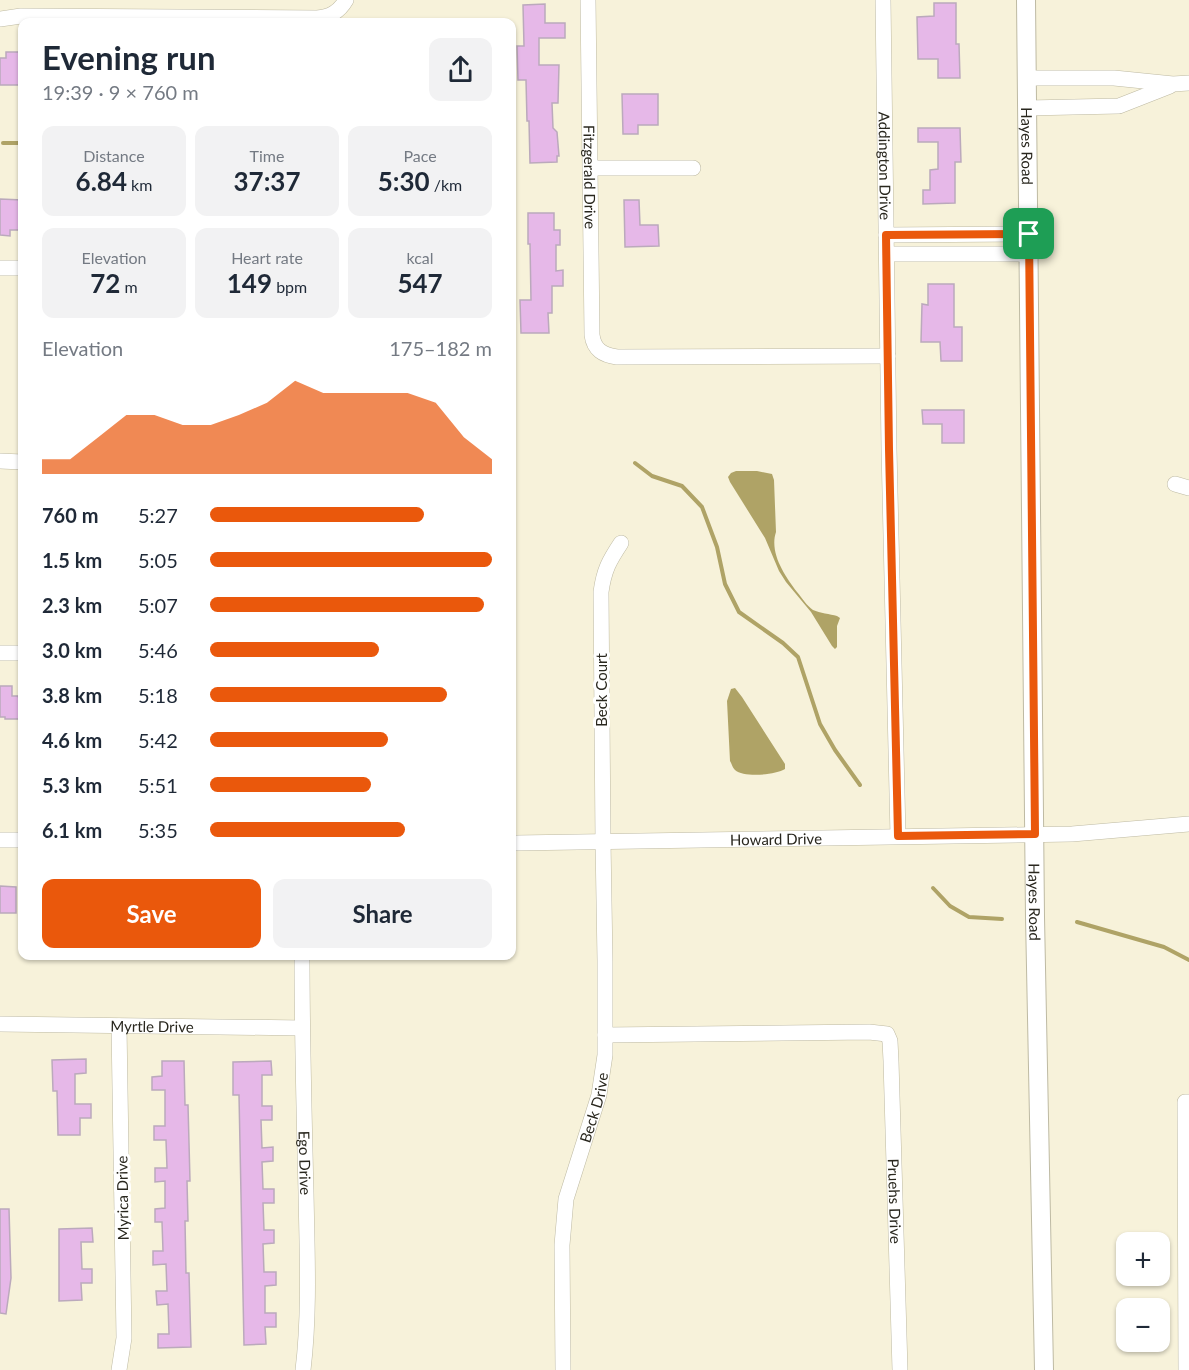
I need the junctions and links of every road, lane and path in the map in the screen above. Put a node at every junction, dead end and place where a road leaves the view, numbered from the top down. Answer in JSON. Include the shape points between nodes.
{"nodes":[{"id":1,"x":588,"y":0,"type":"edge"},
{"id":2,"x":883,"y":0,"type":"edge"},
{"id":3,"x":1026,"y":0,"type":"edge"},
{"id":4,"x":342,"y":5,"type":"edge"},
{"id":5,"x":0,"y":19,"type":"edge"},
{"id":6,"x":1028,"y":78,"type":"junction"},
{"id":7,"x":1189,"y":83,"type":"edge"},
{"id":8,"x":1173,"y":84,"type":"junction"},
{"id":9,"x":1028,"y":108,"type":"junction"},
{"id":10,"x":591,"y":168,"type":"junction"},
{"id":11,"x":693,"y":168,"type":"dead end"},
{"id":12,"x":1029,"y":234,"type":"junction"},
{"id":13,"x":886,"y":235,"type":"junction"},
{"id":14,"x":1029,"y":254,"type":"junction"},
{"id":15,"x":887,"y":255,"type":"junction"},
{"id":16,"x":0,"y":268,"type":"edge"},
{"id":17,"x":18,"y":268,"type":"edge"},
{"id":18,"x":888,"y":356,"type":"junction"},
{"id":19,"x":0,"y":461,"type":"edge"},
{"id":20,"x":18,"y":462,"type":"edge"},
{"id":21,"x":621,"y":543,"type":"dead end"},
{"id":22,"x":0,"y":653,"type":"edge"},
{"id":23,"x":18,"y":653,"type":"edge"},
{"id":24,"x":1189,"y":824,"type":"edge"},
{"id":25,"x":1035,"y":834,"type":"junction"},
{"id":26,"x":898,"y":836,"type":"junction"},
{"id":27,"x":0,"y":840,"type":"edge"},
{"id":28,"x":18,"y":840,"type":"edge"},
{"id":29,"x":603,"y":842,"type":"junction"},
{"id":30,"x":516,"y":843,"type":"dead end"},
{"id":31,"x":302,"y":960,"type":"edge"},
{"id":32,"x":0,"y":1024,"type":"edge"},
{"id":33,"x":119,"y":1026,"type":"junction"},
{"id":34,"x":302,"y":1028,"type":"junction"},
{"id":35,"x":605,"y":1035,"type":"junction"},
{"id":36,"x":1187,"y":1102,"type":"edge"},
{"id":37,"x":119,"y":1370,"type":"edge"},
{"id":38,"x":303,"y":1370,"type":"edge"},
{"id":39,"x":563,"y":1370,"type":"edge"},
{"id":40,"x":900,"y":1370,"type":"edge"},
{"id":41,"x":1044,"y":1370,"type":"edge"},
{"id":42,"x":1186,"y":1370,"type":"edge"}],
"edges":[{"from":1,"to":10,"type":"street","name":"Fitzgerald Drive"},
{"from":2,"to":13,"type":"street","name":"Addington Drive"},
{"from":3,"to":6,"type":"street","name":"Hayes Road"},
{"from":4,"to":5,"type":"street","via":[[330,17],[317,18]]},
{"from":6,"to":8,"type":"street","via":[[1114,78]]},
{"from":6,"to":9,"type":"street","name":"Hayes Road"},
{"from":7,"to":8,"type":"street"},
{"from":8,"to":9,"type":"street","via":[[1119,106]]},
{"from":9,"to":12,"type":"street","name":"Hayes Road"},
{"from":10,"to":11,"type":"street"},
{"from":10,"to":18,"type":"street","name":"Fitzgerald Drive","via":[[592,335],[599,351],[618,357]]},
{"from":12,"to":13,"type":"street"},
{"from":12,"to":14,"type":"street","name":"Hayes Road"},
{"from":13,"to":15,"type":"street","name":"Addington Drive"},
{"from":14,"to":15,"type":"street"},
{"from":14,"to":25,"type":"street","name":"Hayes Road"},
{"from":15,"to":18,"type":"street","name":"Addington Drive"},
{"from":16,"to":17,"type":"street"},
{"from":18,"to":26,"type":"street","name":"Addington Drive"},
{"from":19,"to":20,"type":"street"},
{"from":21,"to":29,"type":"street","name":"Beck Court","via":[[603,576],[601,592]]},
{"from":22,"to":23,"type":"street"},
{"from":24,"to":25,"type":"street","name":"Howard Drive"},
{"from":25,"to":26,"type":"street","name":"Howard Drive"},
{"from":25,"to":41,"type":"street","name":"Hayes Road"},
{"from":26,"to":29,"type":"street","name":"Howard Drive"},
{"from":27,"to":28,"type":"street"},
{"from":29,"to":30,"type":"street","name":"Howard Drive"},
{"from":29,"to":35,"type":"street","name":"Beck Drive"},
{"from":31,"to":34,"type":"street","name":"Ego Drive"},
{"from":32,"to":33,"type":"street","name":"Myrtle Drive"},
{"from":33,"to":34,"type":"street","name":"Myrtle Drive"},
{"from":33,"to":37,"type":"street","name":"Myrica Drive","via":[[124,1338]]},
{"from":34,"to":38,"type":"street","name":"Ego Drive","via":[[307,1247]]},
{"from":35,"to":39,"type":"street","name":"Beck Drive","via":[[599,1095],[566,1199]]},
{"from":35,"to":40,"type":"street","name":"Pruehs Drive","via":[[887,1034]]},
{"from":36,"to":42,"type":"street"}]}
